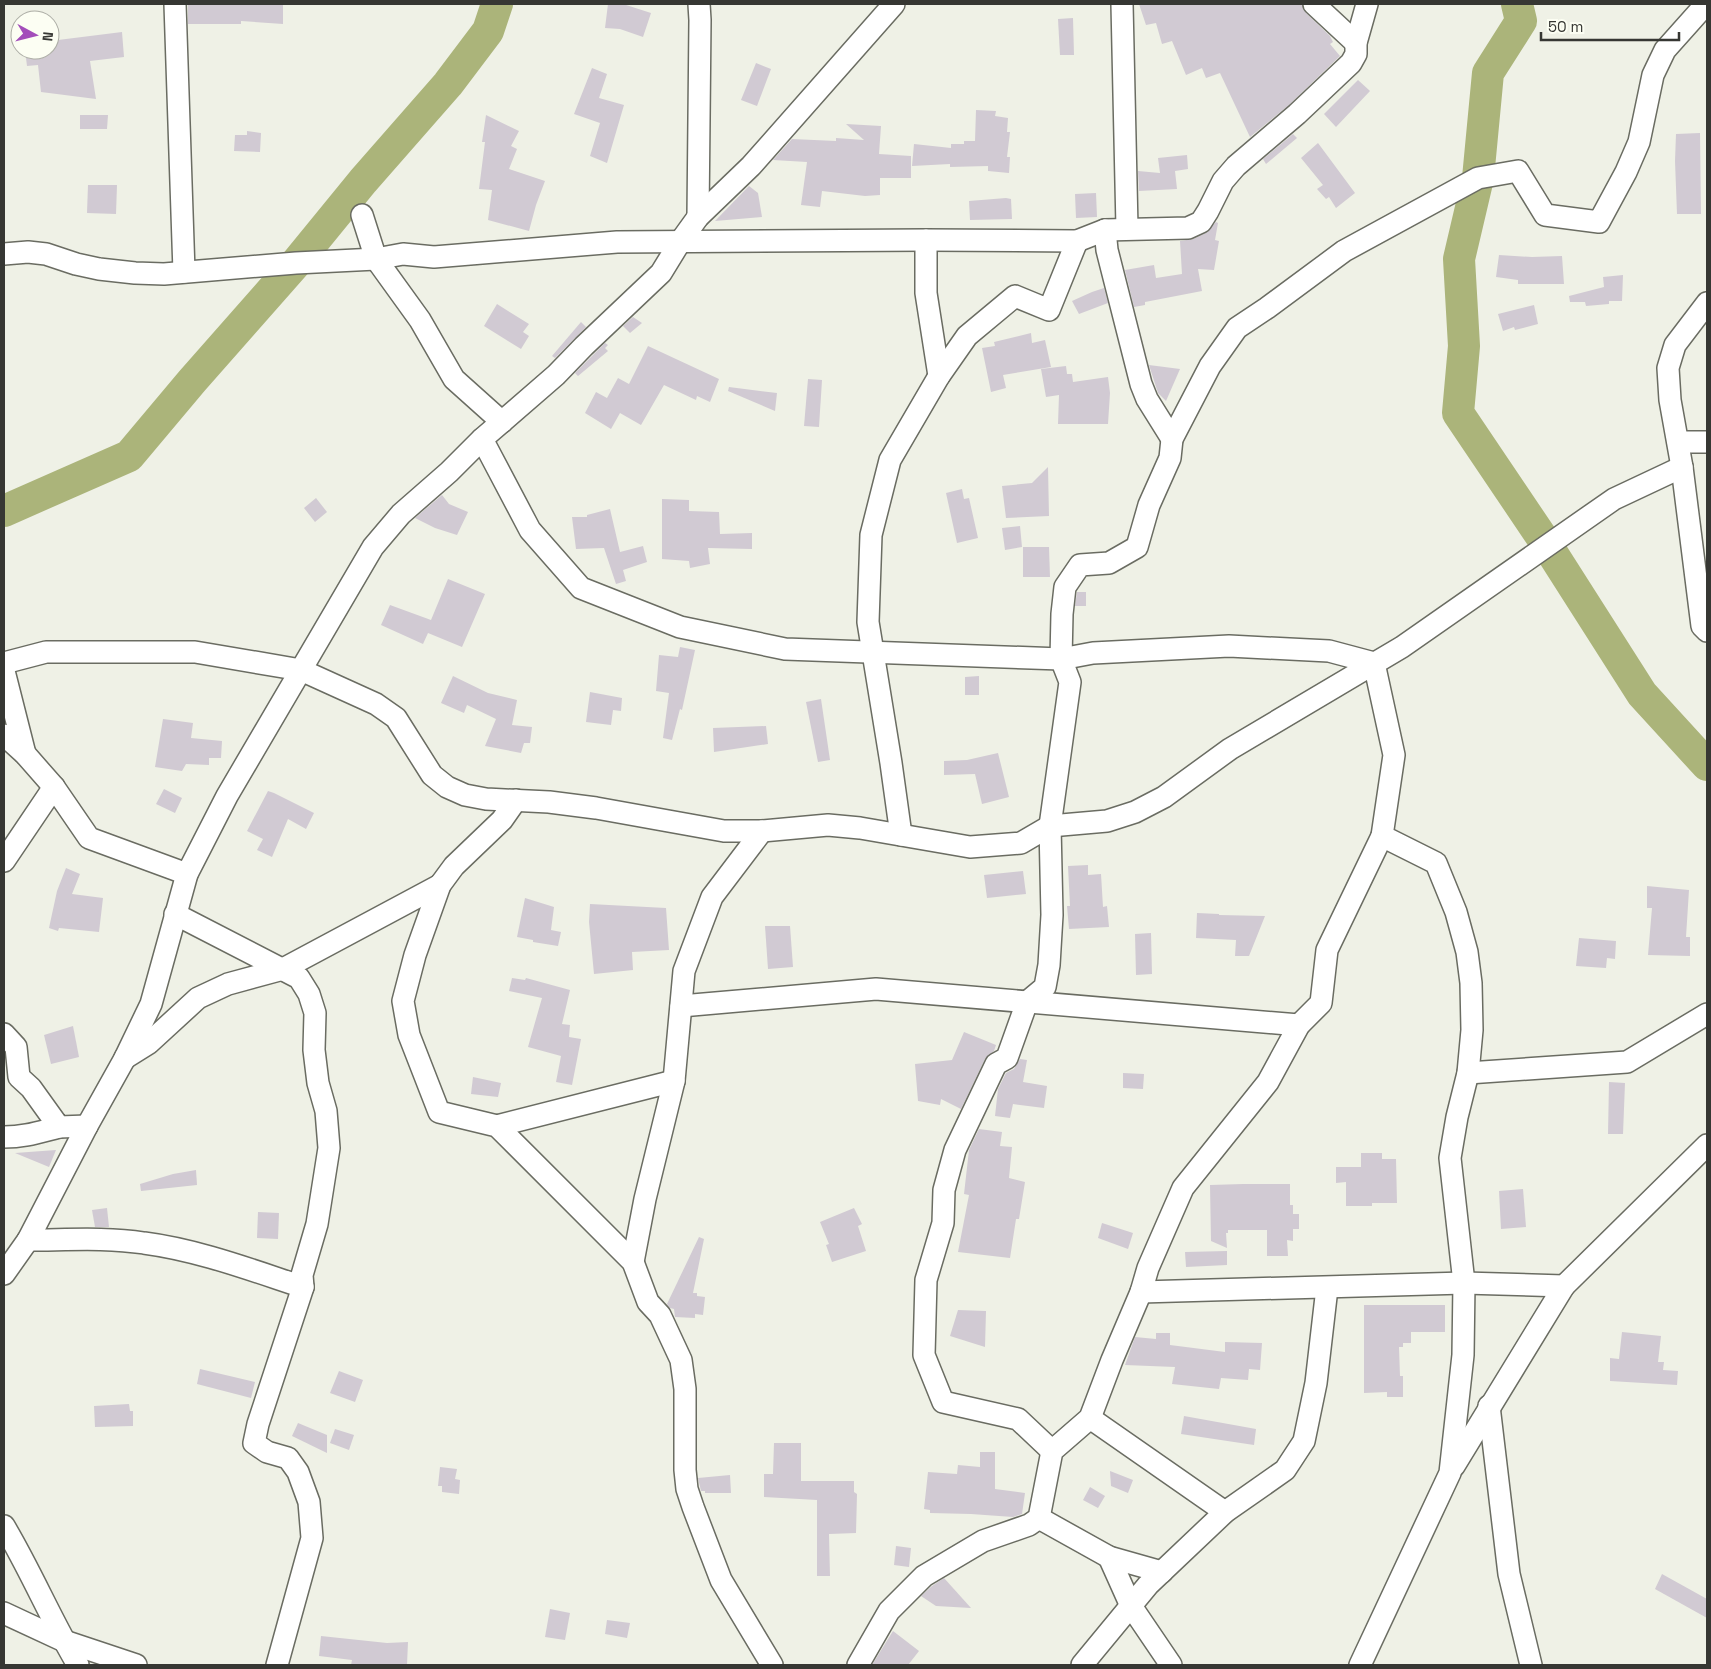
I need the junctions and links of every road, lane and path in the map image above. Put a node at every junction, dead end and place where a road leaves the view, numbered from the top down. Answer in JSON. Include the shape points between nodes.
{"nodes":[{"id":1,"x":175,"y":4,"type":"edge"},
{"id":2,"x":699,"y":4,"type":"edge"},
{"id":3,"x":894,"y":4,"type":"edge"},
{"id":4,"x":1122,"y":4,"type":"edge"},
{"id":5,"x":1314,"y":4,"type":"edge"},
{"id":6,"x":1367,"y":4,"type":"edge"},
{"id":7,"x":1706,"y":4,"type":"edge"},
{"id":8,"x":1356,"y":43,"type":"junction"},
{"id":9,"x":362,"y":216,"type":"dead end"},
{"id":10,"x":698,"y":217,"type":"junction"},
{"id":11,"x":1127,"y":228,"type":"junction"},
{"id":12,"x":1105,"y":230,"type":"junction"},
{"id":13,"x":926,"y":240,"type":"junction"},
{"id":14,"x":1077,"y":241,"type":"junction"},
{"id":15,"x":680,"y":242,"type":"junction"},
{"id":16,"x":4,"y":254,"type":"edge"},
{"id":17,"x":376,"y":259,"type":"junction"},
{"id":18,"x":184,"y":272,"type":"junction"},
{"id":19,"x":1707,"y":303,"type":"edge"},
{"id":20,"x":938,"y":376,"type":"junction"},
{"id":21,"x":502,"y":422,"type":"junction"},
{"id":22,"x":482,"y":439,"type":"junction"},
{"id":23,"x":1172,"y":439,"type":"junction"},
{"id":24,"x":1678,"y":442,"type":"junction"},
{"id":25,"x":1707,"y":442,"type":"edge"},
{"id":26,"x":1682,"y":467,"type":"junction"},
{"id":27,"x":1707,"y":631,"type":"edge"},
{"id":28,"x":874,"y":653,"type":"junction"},
{"id":29,"x":1061,"y":659,"type":"junction"},
{"id":30,"x":4,"y":663,"type":"edge"},
{"id":31,"x":1374,"y":664,"type":"junction"},
{"id":32,"x":301,"y":670,"type":"junction"},
{"id":33,"x":4,"y":671,"type":"edge"},
{"id":34,"x":4,"y":735,"type":"edge"},
{"id":35,"x":25,"y":754,"type":"junction"},
{"id":36,"x":54,"y":787,"type":"junction"},
{"id":37,"x":516,"y":800,"type":"junction"},
{"id":38,"x":1050,"y":826,"type":"junction"},
{"id":39,"x":762,"y":831,"type":"junction"},
{"id":40,"x":901,"y":835,"type":"junction"},
{"id":41,"x":1382,"y":836,"type":"junction"},
{"id":42,"x":4,"y":861,"type":"edge"},
{"id":43,"x":188,"y":874,"type":"junction"},
{"id":44,"x":440,"y":885,"type":"junction"},
{"id":45,"x":176,"y":914,"type":"junction"},
{"id":46,"x":283,"y":969,"type":"junction"},
{"id":47,"x":1027,"y":1002,"type":"junction"},
{"id":48,"x":681,"y":1006,"type":"junction"},
{"id":49,"x":1707,"y":1014,"type":"edge"},
{"id":50,"x":1299,"y":1025,"type":"junction"},
{"id":51,"x":4,"y":1034,"type":"edge"},
{"id":52,"x":125,"y":1058,"type":"junction"},
{"id":53,"x":1468,"y":1074,"type":"junction"},
{"id":54,"x":674,"y":1081,"type":"junction"},
{"id":55,"x":88,"y":1126,"type":"junction"},
{"id":56,"x":497,"y":1126,"type":"junction"},
{"id":57,"x":58,"y":1127,"type":"junction"},
{"id":58,"x":4,"y":1137,"type":"edge"},
{"id":59,"x":1707,"y":1145,"type":"edge"},
{"id":60,"x":28,"y":1240,"type":"junction"},
{"id":61,"x":633,"y":1262,"type":"junction"},
{"id":62,"x":4,"y":1274,"type":"edge"},
{"id":63,"x":1464,"y":1283,"type":"junction"},
{"id":64,"x":1564,"y":1286,"type":"junction"},
{"id":65,"x":303,"y":1287,"type":"junction"},
{"id":66,"x":1327,"y":1288,"type":"junction"},
{"id":67,"x":1141,"y":1292,"type":"junction"},
{"id":68,"x":1489,"y":1406,"type":"junction"},
{"id":69,"x":1090,"y":1418,"type":"junction"},
{"id":70,"x":1052,"y":1451,"type":"junction"},
{"id":71,"x":1450,"y":1473,"type":"junction"},
{"id":72,"x":1226,"y":1512,"type":"junction"},
{"id":73,"x":1039,"y":1518,"type":"junction"},
{"id":74,"x":4,"y":1526,"type":"edge"},
{"id":75,"x":1110,"y":1557,"type":"junction"},
{"id":76,"x":1162,"y":1572,"type":"junction"},
{"id":77,"x":1131,"y":1606,"type":"junction"},
{"id":78,"x":4,"y":1613,"type":"edge"},
{"id":79,"x":64,"y":1641,"type":"junction"},
{"id":80,"x":78,"y":1665,"type":"edge"},
{"id":81,"x":136,"y":1665,"type":"edge"},
{"id":82,"x":277,"y":1665,"type":"edge"},
{"id":83,"x":772,"y":1665,"type":"edge"},
{"id":84,"x":858,"y":1665,"type":"edge"},
{"id":85,"x":1082,"y":1665,"type":"edge"},
{"id":86,"x":1172,"y":1665,"type":"edge"},
{"id":87,"x":1360,"y":1665,"type":"edge"},
{"id":88,"x":1531,"y":1665,"type":"edge"}],
"edges":[{"from":1,"to":18,"type":"street"},
{"from":2,"to":10,"type":"street"},
{"from":3,"to":10,"type":"street","via":[[751,166]]},
{"from":4,"to":11,"type":"street"},
{"from":5,"to":8,"type":"street"},
{"from":6,"to":8,"type":"street"},
{"from":7,"to":23,"type":"street","via":[[1665,50],[1653,75],[1638,142],[1599,222],[1545,215],[1518,171],[1478,178],[1344,251],[1237,328],[1210,366]]},
{"from":8,"to":11,"type":"street","via":[[1356,54],[1351,62],[1298,114],[1232,171],[1201,222],[1188,228]]},
{"from":9,"to":17,"type":"street"},
{"from":10,"to":15,"type":"street"},
{"from":11,"to":12,"type":"street"},
{"from":12,"to":14,"type":"street"},
{"from":12,"to":23,"type":"street","via":[[1107,250],[1141,384]]},
{"from":13,"to":14,"type":"street"},
{"from":13,"to":15,"type":"street"},
{"from":13,"to":20,"type":"street","via":[[926,293]]},
{"from":14,"to":20,"type":"street","via":[[1049,310],[1015,296],[967,336]]},
{"from":15,"to":17,"type":"street","via":[[617,242],[434,257],[403,254]]},
{"from":15,"to":21,"type":"street","via":[[661,273],[556,375]]},
{"from":16,"to":18,"type":"street","via":[[46,254],[76,264],[135,273]]},
{"from":17,"to":18,"type":"street"},
{"from":17,"to":21,"type":"street","via":[[420,320],[454,379]]},
{"from":19,"to":24,"type":"street","via":[[1675,345],[1668,368]]},
{"from":20,"to":28,"type":"street","via":[[890,460],[871,534],[868,622]]},
{"from":21,"to":22,"type":"street"},
{"from":22,"to":28,"type":"street","via":[[530,530],[580,588],[680,627],[785,649]]},
{"from":22,"to":32,"type":"street","via":[[401,514],[373,547]]},
{"from":23,"to":29,"type":"street","via":[[1170,458],[1149,506],[1137,547],[1109,563],[1080,565],[1065,587]]},
{"from":24,"to":25,"type":"street"},
{"from":24,"to":26,"type":"street"},
{"from":26,"to":27,"type":"street","via":[[1702,626]]},
{"from":26,"to":31,"type":"street","via":[[1614,499]]},
{"from":28,"to":29,"type":"street"},
{"from":28,"to":40,"type":"street"},
{"from":29,"to":31,"type":"street","via":[[1093,653],[1229,646],[1329,651]]},
{"from":29,"to":38,"type":"street","via":[[1070,682]]},
{"from":30,"to":32,"type":"street","via":[[46,652],[195,652]]},
{"from":31,"to":38,"type":"street","via":[[1230,749],[1164,797],[1135,812],[1107,821]]},
{"from":31,"to":41,"type":"street","via":[[1394,755]]},
{"from":32,"to":37,"type":"street","via":[[376,704],[396,718],[432,775],[447,787],[486,799]]},
{"from":32,"to":43,"type":"street","via":[[227,796]]},
{"from":33,"to":35,"type":"street"},
{"from":34,"to":35,"type":"street"},
{"from":35,"to":36,"type":"street"},
{"from":36,"to":42,"type":"street"},
{"from":36,"to":43,"type":"street","via":[[89,838]]},
{"from":37,"to":39,"type":"street","via":[[596,808],[724,831]]},
{"from":37,"to":44,"type":"street","via":[[502,820],[459,860]]},
{"from":38,"to":40,"type":"street","via":[[1021,843],[970,846]]},
{"from":38,"to":47,"type":"street","via":[[1052,915],[1049,965],[1045,987]]},
{"from":39,"to":40,"type":"street","via":[[828,826]]},
{"from":39,"to":48,"type":"street","via":[[712,897],[684,971]]},
{"from":41,"to":50,"type":"street","via":[[1327,950],[1320,1003]]},
{"from":41,"to":53,"type":"street","via":[[1436,863],[1456,912],[1471,983],[1472,1030]]},
{"from":43,"to":45,"type":"street"},
{"from":44,"to":46,"type":"street"},
{"from":44,"to":56,"type":"street","via":[[415,955],[403,1001],[409,1035],[439,1112]]},
{"from":45,"to":46,"type":"street"},
{"from":45,"to":52,"type":"street","via":[[151,1004]]},
{"from":46,"to":52,"type":"street","via":[[228,984],[198,998],[148,1043]]},
{"from":46,"to":65,"type":"street","via":[[299,978],[315,1012],[314,1050],[326,1111],[329,1148],[317,1224],[302,1275]]},
{"from":47,"to":48,"type":"street","via":[[876,990]]},
{"from":47,"to":50,"type":"street"},
{"from":47,"to":70,"type":"street","via":[[1007,1058],[996,1064],[955,1150],[944,1190],[943,1223],[926,1280],[924,1355],[943,1402],[1018,1419]]},
{"from":48,"to":54,"type":"street"},
{"from":49,"to":53,"type":"street","via":[[1628,1062]]},
{"from":50,"to":67,"type":"street","via":[[1268,1082],[1183,1188]]},
{"from":51,"to":57,"type":"street","via":[[16,1047],[19,1077],[31,1088]]},
{"from":52,"to":55,"type":"street"},
{"from":53,"to":63,"type":"street","via":[[1456,1117],[1450,1158]]},
{"from":54,"to":56,"type":"street"},
{"from":54,"to":61,"type":"street"},
{"from":55,"to":57,"type":"street"},
{"from":55,"to":60,"type":"street"},
{"from":56,"to":61,"type":"street"},
{"from":57,"to":58,"type":"street","via":[[32,1135]]},
{"from":59,"to":64,"type":"street"},
{"from":60,"to":62,"type":"street"},
{"from":60,"to":65,"type":"street","via":[[142,1242],[180,1249]]},
{"from":61,"to":83,"type":"street","via":[[648,1302],[660,1315],[682,1360],[687,1489],[693,1508],[721,1580]]},
{"from":63,"to":64,"type":"street"},
{"from":63,"to":66,"type":"street"},
{"from":63,"to":71,"type":"street","via":[[1464,1355]]},
{"from":64,"to":68,"type":"street"},
{"from":65,"to":82,"type":"street","via":[[254,1443],[267,1452],[288,1458],[298,1472],[308,1502],[312,1538]]},
{"from":66,"to":67,"type":"street"},
{"from":66,"to":72,"type":"street","via":[[1316,1383],[1304,1441],[1286,1470]]},
{"from":67,"to":69,"type":"street"},
{"from":68,"to":71,"type":"street"},
{"from":68,"to":88,"type":"street","via":[[1509,1574]]},
{"from":69,"to":70,"type":"street"},
{"from":69,"to":72,"type":"street"},
{"from":70,"to":73,"type":"street"},
{"from":71,"to":87,"type":"street"},
{"from":72,"to":76,"type":"street"},
{"from":73,"to":75,"type":"street"},
{"from":73,"to":84,"type":"street","via":[[1029,1525],[983,1541],[924,1576],[889,1611]]},
{"from":74,"to":79,"type":"street"},
{"from":75,"to":76,"type":"street"},
{"from":75,"to":77,"type":"street"},
{"from":76,"to":77,"type":"street"},
{"from":77,"to":85,"type":"street"},
{"from":77,"to":86,"type":"street"},
{"from":78,"to":79,"type":"street"},
{"from":79,"to":80,"type":"street"},
{"from":79,"to":81,"type":"street"}]}
